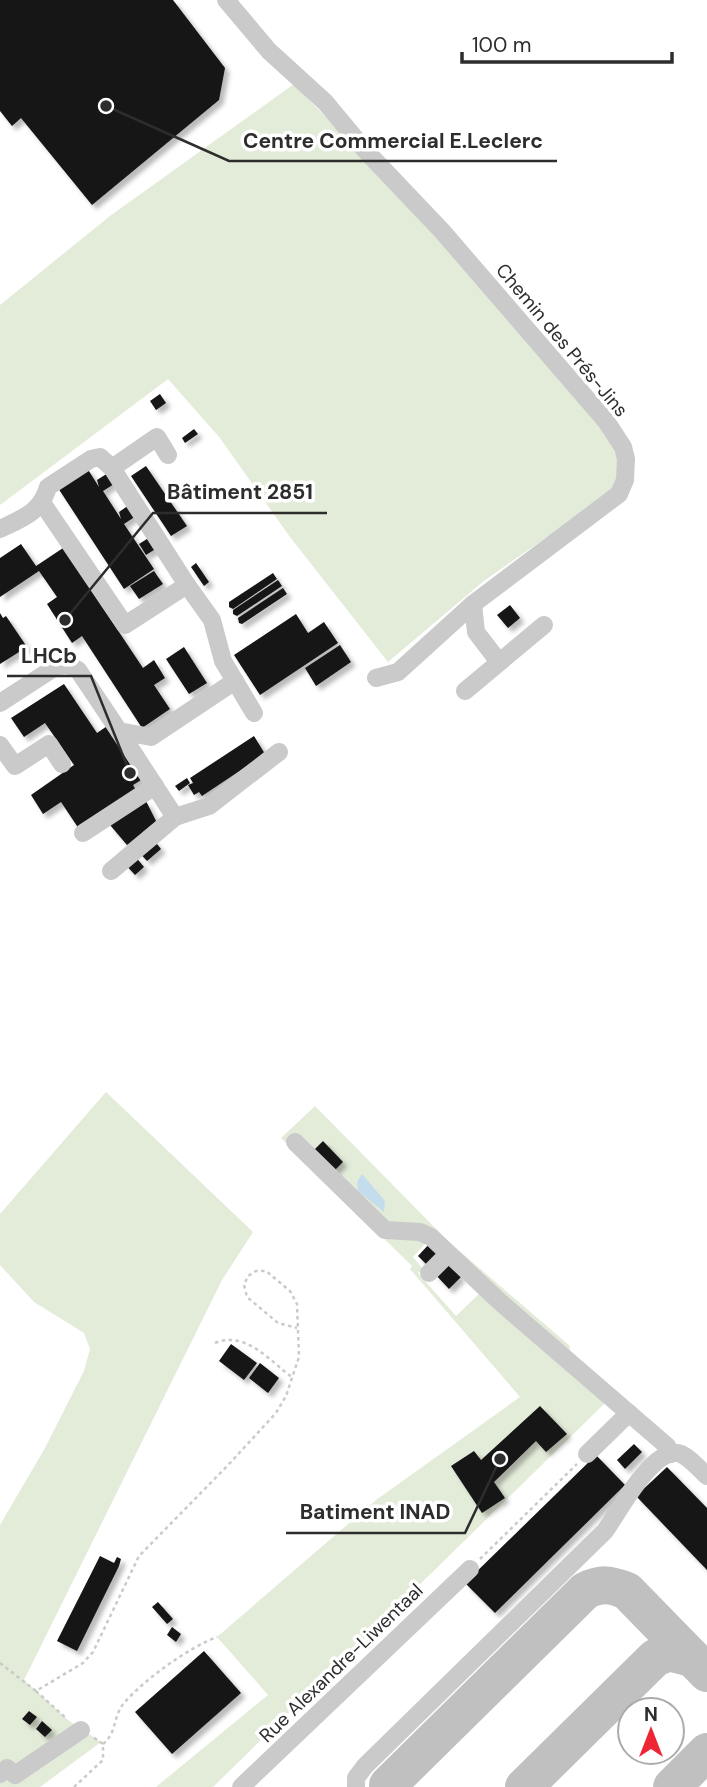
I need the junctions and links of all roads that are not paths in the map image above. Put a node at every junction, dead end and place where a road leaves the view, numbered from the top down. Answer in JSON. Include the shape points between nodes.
{"nodes":[{"id":1,"x":226,"y":0,"type":"edge"},
{"id":2,"x":169,"y":455,"type":"dead end"},
{"id":3,"x":112,"y":468,"type":"junction"},
{"id":4,"x":43,"y":503,"type":"junction"},
{"id":5,"x":0,"y":529,"type":"edge"},
{"id":6,"x":187,"y":585,"type":"junction"},
{"id":7,"x":473,"y":604,"type":"junction"},
{"id":8,"x":544,"y":625,"type":"dead end"},
{"id":9,"x":499,"y":662,"type":"junction"},
{"id":10,"x":376,"y":678,"type":"dead end"},
{"id":11,"x":235,"y":681,"type":"junction"},
{"id":12,"x":465,"y":691,"type":"dead end"},
{"id":13,"x":0,"y":703,"type":"edge"},
{"id":14,"x":254,"y":713,"type":"dead end"},
{"id":15,"x":119,"y":731,"type":"junction"},
{"id":16,"x":0,"y":745,"type":"edge"},
{"id":17,"x":279,"y":752,"type":"dead end"},
{"id":18,"x":62,"y":764,"type":"dead end"},
{"id":19,"x":155,"y":786,"type":"junction"},
{"id":20,"x":175,"y":817,"type":"junction"},
{"id":21,"x":83,"y":833,"type":"dead end"},
{"id":22,"x":111,"y":871,"type":"dead end"},
{"id":23,"x":295,"y":1142,"type":"dead end"},
{"id":24,"x":448,"y":1254,"type":"junction"},
{"id":25,"x":429,"y":1273,"type":"dead end"},
{"id":26,"x":629,"y":1413,"type":"junction"},
{"id":27,"x":587,"y":1454,"type":"road end"},
{"id":28,"x":671,"y":1454,"type":"junction"},
{"id":29,"x":707,"y":1476,"type":"edge"},
{"id":30,"x":470,"y":1569,"type":"road end"},
{"id":31,"x":81,"y":1730,"type":"road end"},
{"id":32,"x":2,"y":1768,"type":"edge"},
{"id":33,"x":241,"y":1787,"type":"edge"},
{"id":34,"x":356,"y":1787,"type":"edge"}],
"edges":[{"from":1,"to":7,"type":"street","name":"Chemin des Prés-Jins","via":[[463,254],[606,421],[623,447],[626,469],[619,494]]},
{"from":2,"to":3,"type":"street","via":[[157,437]]},
{"from":3,"to":4,"type":"street","via":[[100,457],[91,459],[48,487]]},
{"from":3,"to":6,"type":"street"},
{"from":4,"to":5,"type":"street"},
{"from":4,"to":6,"type":"street","via":[[125,625]]},
{"from":6,"to":11,"type":"street","via":[[212,620],[223,661]]},
{"from":7,"to":9,"type":"street","via":[[476,632]]},
{"from":7,"to":10,"type":"street","name":"Chemin des Prés-Jins","via":[[398,672]]},
{"from":8,"to":9,"type":"street"},
{"from":9,"to":12,"type":"street"},
{"from":11,"to":14,"type":"street"},
{"from":11,"to":15,"type":"street","via":[[151,737]]},
{"from":13,"to":15,"type":"street","via":[[57,666],[68,665],[78,670]]},
{"from":15,"to":19,"type":"street"},
{"from":16,"to":18,"type":"street","via":[[15,766],[49,744]]},
{"from":17,"to":20,"type":"street","via":[[209,806]]},
{"from":19,"to":20,"type":"street"},
{"from":19,"to":21,"type":"street"},
{"from":20,"to":22,"type":"street"},
{"from":23,"to":24,"type":"street","via":[[385,1230],[420,1232]]},
{"from":24,"to":25,"type":"street"},
{"from":24,"to":26,"type":"street"},
{"from":26,"to":27,"type":"street"},
{"from":26,"to":28,"type":"street"},
{"from":28,"to":29,"type":"street","via":[[682,1455]]},
{"from":28,"to":34,"type":"street","via":[[630,1491],[605,1531],[365,1766],[356,1778]]},
{"from":30,"to":33,"type":"street","name":"Rue Alexandre-Liwentaal"},
{"from":31,"to":32,"type":"street","via":[[15,1775]]}]}
